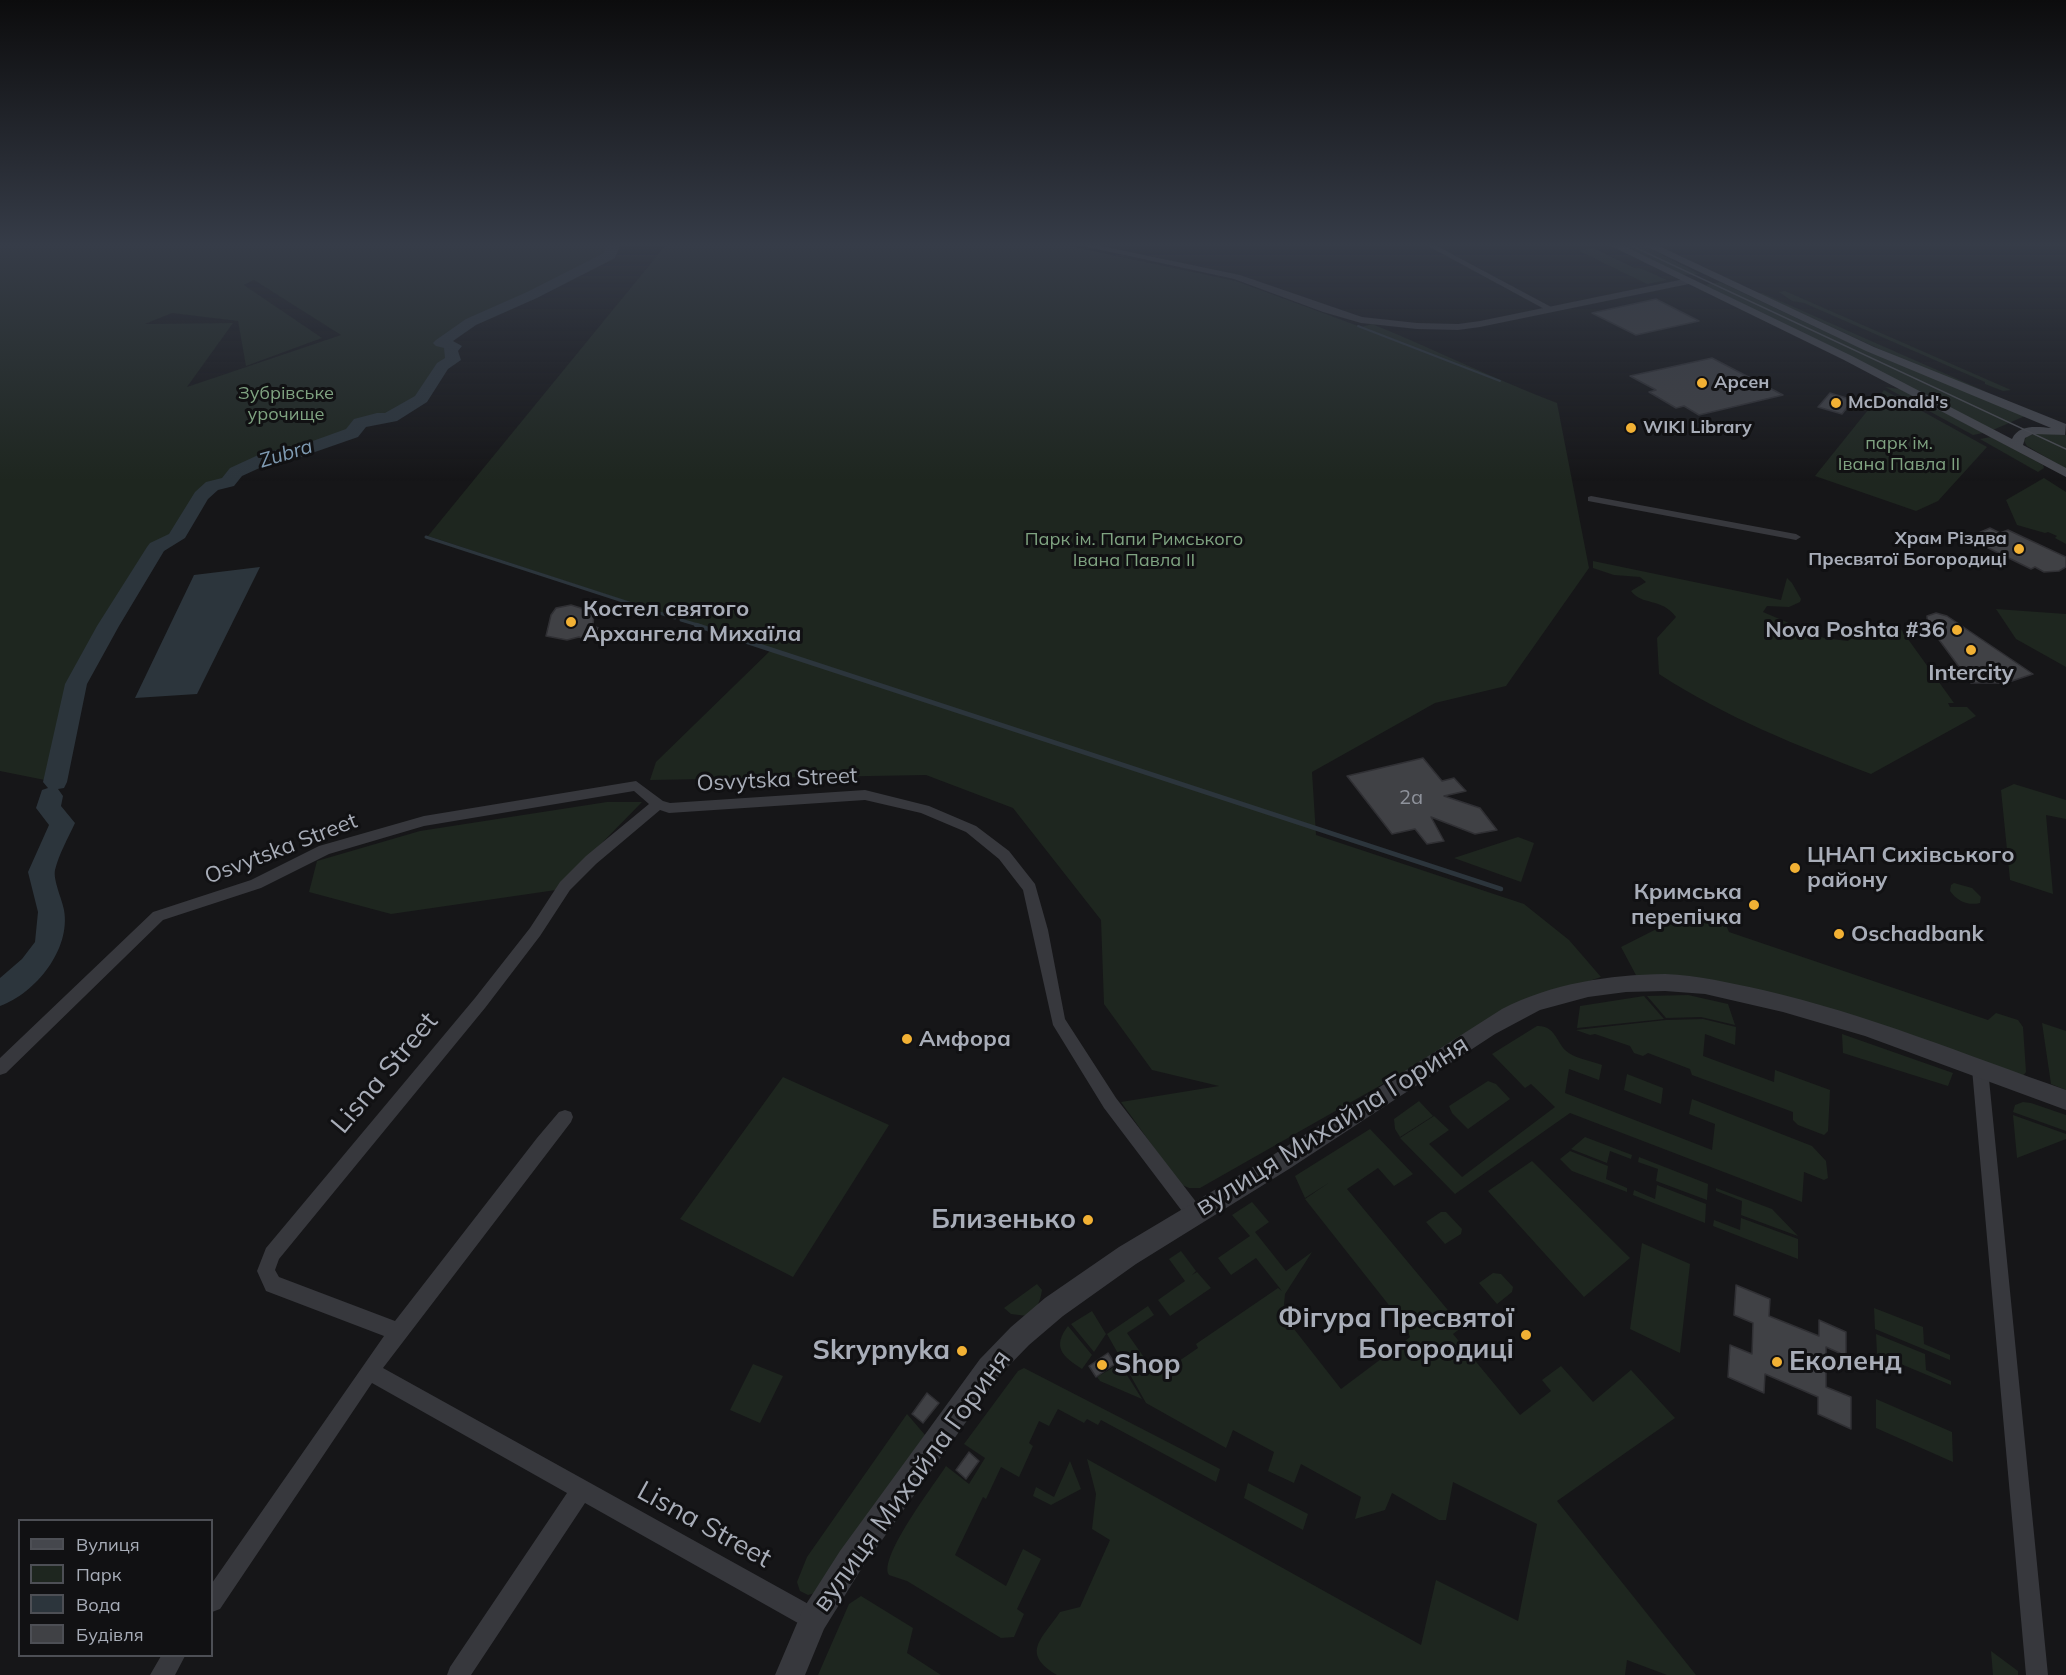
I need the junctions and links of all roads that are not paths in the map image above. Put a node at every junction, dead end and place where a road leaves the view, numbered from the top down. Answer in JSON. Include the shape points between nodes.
{"nodes":[{"id":1,"x":1393,"y":324,"type":"edge"},
{"id":2,"x":1473,"y":324,"type":"edge"},
{"id":3,"x":1778,"y":324,"type":"edge"},
{"id":4,"x":1817,"y":324,"type":"edge"},
{"id":5,"x":2066,"y":431,"type":"edge"},
{"id":6,"x":2016,"y":446,"type":"junction"},
{"id":7,"x":2066,"y":473,"type":"edge"},
{"id":8,"x":1592,"y":498,"type":"dead end"},
{"id":9,"x":1796,"y":537,"type":"dead end"},
{"id":10,"x":657,"y":805,"type":"junction"},
{"id":11,"x":0,"y":1068,"type":"edge"},
{"id":12,"x":1980,"y":1069,"type":"junction"},
{"id":13,"x":2066,"y":1100,"type":"edge"},
{"id":14,"x":566,"y":1117,"type":"dead end"},
{"id":15,"x":1194,"y":1213,"type":"junction"},
{"id":16,"x":398,"y":1332,"type":"junction"},
{"id":17,"x":369,"y":1371,"type":"junction"},
{"id":18,"x":582,"y":1490,"type":"junction"},
{"id":19,"x":213,"y":1600,"type":"edge"},
{"id":20,"x":806,"y":1615,"type":"junction"},
{"id":21,"x":173,"y":1657,"type":"edge"},
{"id":22,"x":161,"y":1675,"type":"edge"},
{"id":23,"x":458,"y":1675,"type":"edge"},
{"id":24,"x":790,"y":1675,"type":"edge"},
{"id":25,"x":2037,"y":1675,"type":"edge"}],
"edges":[{"from":1,"to":2,"type":"street"},
{"from":3,"to":6,"type":"main road"},
{"from":4,"to":5,"type":"main road"},
{"from":5,"to":6,"type":"main road","via":[[2028,431],[2019,436]]},
{"from":6,"to":7,"type":"main road"},
{"from":8,"to":9,"type":"street"},
{"from":10,"to":11,"type":"street","name":"Osvytska Street","via":[[634,786],[424,821],[324,850],[256,884],[158,916]]},
{"from":10,"to":15,"type":"street","name":"Osvytska Street","via":[[865,795],[924,809],[971,829],[1004,855],[1030,888],[1058,1020],[1110,1102]]},
{"from":10,"to":16,"type":"street","name":"Lisna Street","via":[[566,886],[480,1003],[272,1254],[266,1271],[273,1284]]},
{"from":12,"to":13,"type":"street","name":"вулиця Михайла Гориня"},
{"from":12,"to":15,"type":"street","name":"вулиця Михайла Гориня","via":[[1785,1003],[1685,982],[1623,984],[1572,993],[1536,1003],[1502,1019]]},
{"from":12,"to":25,"type":"street"},
{"from":14,"to":16,"type":"street"},
{"from":15,"to":20,"type":"street","name":"вулиця Михайла Гориня","via":[[1065,1299],[1012,1342]]},
{"from":16,"to":17,"type":"street"},
{"from":17,"to":18,"type":"street","name":"Lisna Street"},
{"from":17,"to":19,"type":"street"},
{"from":18,"to":20,"type":"street","name":"Lisna Street"},
{"from":18,"to":23,"type":"street"},
{"from":20,"to":24,"type":"street","name":"вулиця Михайла Гориня"},
{"from":21,"to":22,"type":"street"}]}
